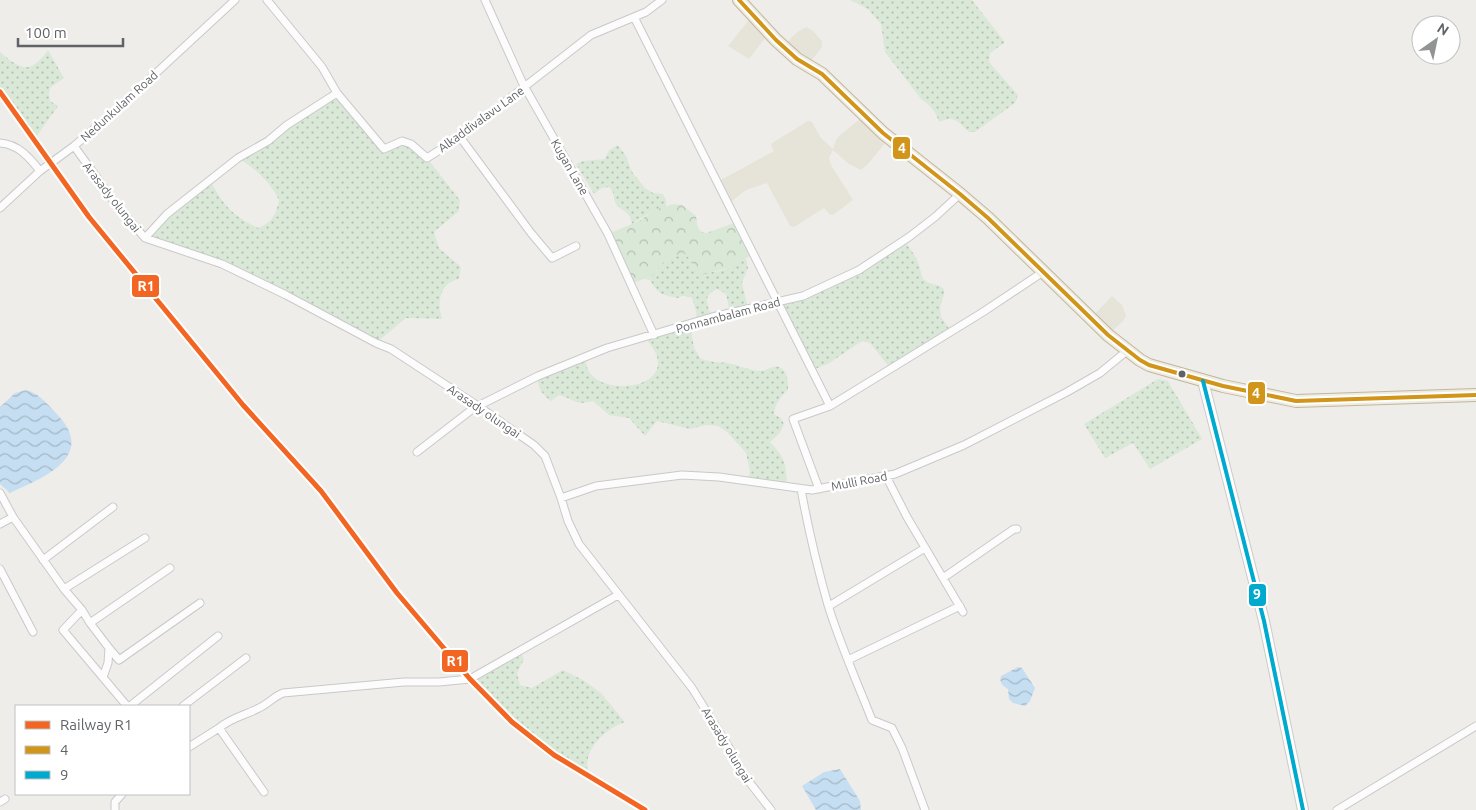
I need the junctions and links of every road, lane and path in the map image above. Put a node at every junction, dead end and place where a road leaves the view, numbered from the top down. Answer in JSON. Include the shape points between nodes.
{"nodes":[{"id":1,"x":235,"y":0,"type":"edge"},
{"id":2,"x":267,"y":0,"type":"edge"},
{"id":3,"x":485,"y":0,"type":"edge"},
{"id":4,"x":662,"y":0,"type":"edge"},
{"id":5,"x":739,"y":0,"type":"edge"},
{"id":6,"x":634,"y":17,"type":"junction"},
{"id":7,"x":525,"y":87,"type":"junction"},
{"id":8,"x":337,"y":92,"type":"junction"},
{"id":9,"x":460,"y":137,"type":"junction"},
{"id":10,"x":0,"y":143,"type":"edge"},
{"id":11,"x":74,"y":146,"type":"junction"},
{"id":12,"x":40,"y":171,"type":"junction"},
{"id":13,"x":960,"y":194,"type":"junction"},
{"id":14,"x":0,"y":208,"type":"edge"},
{"id":15,"x":145,"y":238,"type":"junction"},
{"id":16,"x":576,"y":246,"type":"dead end"},
{"id":17,"x":1043,"y":272,"type":"junction"},
{"id":18,"x":778,"y":301,"type":"junction"},
{"id":19,"x":654,"y":336,"type":"junction"},
{"id":20,"x":1128,"y":350,"type":"junction"},
{"id":21,"x":1203,"y":381,"type":"junction"},
{"id":22,"x":1476,"y":395,"type":"edge"},
{"id":23,"x":477,"y":405,"type":"junction"},
{"id":24,"x":830,"y":406,"type":"junction"},
{"id":25,"x":417,"y":452,"type":"dead end"},
{"id":26,"x":886,"y":476,"type":"junction"},
{"id":27,"x":801,"y":488,"type":"junction"},
{"id":28,"x":819,"y":489,"type":"junction"},
{"id":29,"x":0,"y":493,"type":"edge"},
{"id":30,"x":562,"y":498,"type":"junction"},
{"id":31,"x":113,"y":507,"type":"dead end"},
{"id":32,"x":13,"y":517,"type":"junction"},
{"id":33,"x":0,"y":524,"type":"edge"},
{"id":34,"x":1017,"y":529,"type":"dead end"},
{"id":35,"x":145,"y":538,"type":"dead end"},
{"id":36,"x":925,"y":548,"type":"junction"},
{"id":37,"x":43,"y":560,"type":"junction"},
{"id":38,"x":170,"y":568,"type":"dead end"},
{"id":39,"x":0,"y":569,"type":"edge"},
{"id":40,"x":943,"y":578,"type":"junction"},
{"id":41,"x":64,"y":589,"type":"junction"},
{"id":42,"x":618,"y":595,"type":"junction"},
{"id":43,"x":200,"y":603,"type":"dead end"},
{"id":44,"x":829,"y":606,"type":"junction"},
{"id":45,"x":82,"y":610,"type":"junction"},
{"id":46,"x":90,"y":623,"type":"junction"},
{"id":47,"x":33,"y":632,"type":"dead end"},
{"id":48,"x":218,"y":636,"type":"dead end"},
{"id":49,"x":109,"y":648,"type":"junction"},
{"id":50,"x":246,"y":658,"type":"dead end"},
{"id":51,"x":848,"y":660,"type":"junction"},
{"id":52,"x":103,"y":677,"type":"junction"},
{"id":53,"x":128,"y":705,"type":"edge"},
{"id":54,"x":130,"y":705,"type":"edge"},
{"id":55,"x":184,"y":705,"type":"edge"},
{"id":56,"x":1476,"y":726,"type":"edge"},
{"id":57,"x":219,"y":728,"type":"junction"},
{"id":58,"x":190,"y":746,"type":"edge"},
{"id":59,"x":264,"y":792,"type":"dead end"},
{"id":60,"x":121,"y":795,"type":"edge"},
{"id":61,"x":115,"y":810,"type":"edge"},
{"id":62,"x":770,"y":810,"type":"edge"},
{"id":63,"x":925,"y":810,"type":"edge"},
{"id":64,"x":1303,"y":810,"type":"edge"},
{"id":65,"x":1337,"y":810,"type":"edge"}],
"edges":[{"from":1,"to":11,"type":"street","name":"Nedunkulam Road"},
{"from":2,"to":8,"type":"street","name":"Alkaddivalavu Lane","via":[[322,66]]},
{"from":3,"to":7,"type":"street","name":"Kugan Lane"},
{"from":4,"to":6,"type":"street","name":"Alkaddivalavu Lane"},
{"from":5,"to":13,"type":"highway","via":[[797,59],[822,74],[884,132]]},
{"from":6,"to":7,"type":"street","name":"Alkaddivalavu Lane","via":[[591,35]]},
{"from":6,"to":18,"type":"street"},
{"from":7,"to":9,"type":"street","name":"Alkaddivalavu Lane"},
{"from":7,"to":19,"type":"street","name":"Kugan Lane","via":[[608,234]]},
{"from":8,"to":9,"type":"street","name":"Alkaddivalavu Lane","via":[[384,149],[402,141],[411,144],[427,158]]},
{"from":8,"to":15,"type":"street","via":[[238,158],[167,214]]},
{"from":9,"to":16,"type":"street","via":[[552,258]]},
{"from":10,"to":12,"type":"street","via":[[8,143],[28,155]]},
{"from":11,"to":12,"type":"street","name":"Nedunkulam Road"},
{"from":11,"to":15,"type":"street","name":"Arasady olungai"},
{"from":12,"to":14,"type":"street","name":"Nedunkulam Road"},
{"from":13,"to":17,"type":"highway"},
{"from":13,"to":18,"type":"street","name":"Ponnambalam Road","via":[[935,217],[859,270],[803,296]]},
{"from":15,"to":23,"type":"street","name":"Arasady olungai","via":[[222,264],[286,295],[391,349]]},
{"from":17,"to":20,"type":"highway"},
{"from":17,"to":24,"type":"street"},
{"from":18,"to":19,"type":"street","name":"Ponnambalam Road","via":[[712,317]]},
{"from":18,"to":24,"type":"street"},
{"from":19,"to":23,"type":"street","name":"Ponnambalam Road","via":[[607,348]]},
{"from":20,"to":21,"type":"highway","via":[[1150,365]]},
{"from":20,"to":26,"type":"street","name":"Mulli Road","via":[[1100,373],[1067,392],[964,445]]},
{"from":21,"to":22,"type":"highway","via":[[1296,401]]},
{"from":21,"to":64,"type":"street","via":[[1264,621]]},
{"from":23,"to":25,"type":"street","name":"Ponnambalam Road"},
{"from":23,"to":30,"type":"street","name":"Arasady olungai","via":[[534,444],[545,456]]},
{"from":24,"to":28,"type":"street","via":[[793,419]]},
{"from":26,"to":28,"type":"street","name":"Mulli Road"},
{"from":26,"to":36,"type":"street"},
{"from":27,"to":28,"type":"street","name":"Mulli Road"},
{"from":27,"to":30,"type":"street","name":"Mulli Road","via":[[682,475],[596,486]]},
{"from":27,"to":44,"type":"street"},
{"from":29,"to":32,"type":"street"},
{"from":30,"to":42,"type":"street","name":"Arasady olungai","via":[[568,522],[579,544]]},
{"from":31,"to":37,"type":"street"},
{"from":32,"to":33,"type":"street"},
{"from":32,"to":37,"type":"street"},
{"from":34,"to":40,"type":"street"},
{"from":35,"to":41,"type":"street"},
{"from":36,"to":40,"type":"street"},
{"from":36,"to":44,"type":"street"},
{"from":37,"to":41,"type":"street"},
{"from":38,"to":46,"type":"street"},
{"from":39,"to":47,"type":"street"},
{"from":40,"to":51,"type":"street","via":[[961,609]]},
{"from":41,"to":45,"type":"street"},
{"from":42,"to":57,"type":"street","via":[[470,679],[283,693],[261,708],[230,719]]},
{"from":42,"to":62,"type":"street","name":"Arasady olungai","via":[[692,688],[733,754],[737,766]]},
{"from":43,"to":49,"type":"street","via":[[119,660]]},
{"from":44,"to":51,"type":"street"},
{"from":45,"to":46,"type":"street"},
{"from":45,"to":52,"type":"street","via":[[63,630]]},
{"from":46,"to":49,"type":"street"},
{"from":48,"to":54,"type":"street"},
{"from":49,"to":52,"type":"street"},
{"from":50,"to":55,"type":"street"},
{"from":51,"to":63,"type":"street","via":[[872,720],[892,728]]},
{"from":52,"to":53,"type":"street"},
{"from":56,"to":65,"type":"street"},
{"from":57,"to":58,"type":"street"},
{"from":57,"to":59,"type":"street"},
{"from":60,"to":61,"type":"street","via":[[115,802]]}]}
